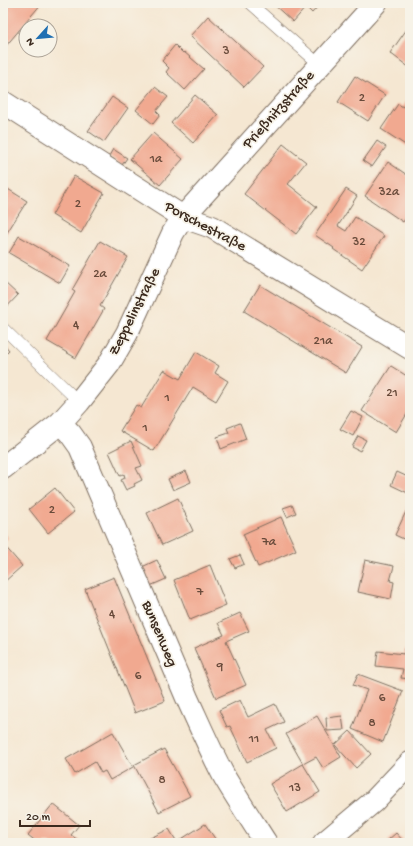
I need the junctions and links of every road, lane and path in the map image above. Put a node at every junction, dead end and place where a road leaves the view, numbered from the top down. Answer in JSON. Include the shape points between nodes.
{"nodes":[{"id":1,"x":250,"y":3,"type":"edge"},
{"id":2,"x":376,"y":3,"type":"edge"},
{"id":3,"x":320,"y":65,"type":"junction"},
{"id":4,"x":3,"y":102,"type":"edge"},
{"id":5,"x":183,"y":217,"type":"junction"},
{"id":6,"x":3,"y":328,"type":"edge"},
{"id":7,"x":410,"y":348,"type":"edge"},
{"id":8,"x":79,"y":402,"type":"junction"},
{"id":9,"x":60,"y":423,"type":"junction"},
{"id":10,"x":3,"y":468,"type":"edge"},
{"id":11,"x":410,"y":763,"type":"edge"},
{"id":12,"x":266,"y":843,"type":"edge"},
{"id":13,"x":324,"y":843,"type":"edge"}],
"edges":[{"from":1,"to":3,"type":"lane"},
{"from":2,"to":3,"type":"street","name":"Prießnitzstraße"},
{"from":3,"to":5,"type":"street","name":"Prießnitzstraße"},
{"from":4,"to":5,"type":"street","name":"Porschestraße"},
{"from":5,"to":7,"type":"street","name":"Porschestraße","via":[[212,227]]},
{"from":5,"to":8,"type":"street","name":"Zeppelinstraße","via":[[173,233],[127,333],[109,364]]},
{"from":6,"to":8,"type":"lane"},
{"from":8,"to":9,"type":"street","name":"Zeppelinstraße"},
{"from":9,"to":10,"type":"street","name":"Zeppelinstraße"},
{"from":9,"to":12,"type":"street","name":"Bunsenweg","via":[[80,447],[186,698],[224,776]]},
{"from":11,"to":13,"type":"street","via":[[374,801]]}]}
